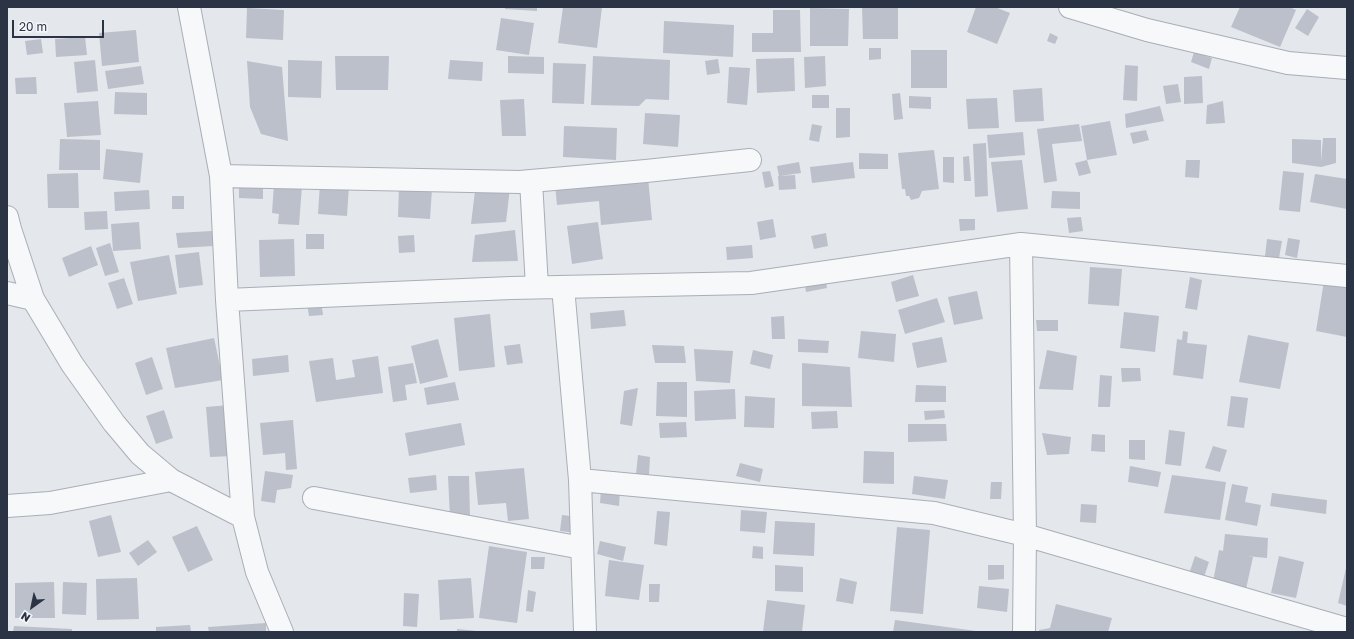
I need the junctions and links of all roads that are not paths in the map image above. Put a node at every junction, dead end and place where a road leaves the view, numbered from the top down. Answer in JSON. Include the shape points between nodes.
{"nodes":[{"id":1,"x":189,"y":7,"type":"edge"},
{"id":2,"x":1070,"y":7,"type":"edge"},
{"id":3,"x":1347,"y":68,"type":"edge"},
{"id":4,"x":750,"y":160,"type":"dead end"},
{"id":5,"x":221,"y":176,"type":"junction"},
{"id":6,"x":531,"y":181,"type":"junction"},
{"id":7,"x":7,"y":217,"type":"edge"},
{"id":8,"x":1020,"y":244,"type":"junction"},
{"id":9,"x":1347,"y":276,"type":"edge"},
{"id":10,"x":563,"y":286,"type":"junction"},
{"id":11,"x":538,"y":287,"type":"junction"},
{"id":12,"x":7,"y":293,"type":"edge"},
{"id":13,"x":33,"y":299,"type":"junction"},
{"id":14,"x":227,"y":300,"type":"junction"},
{"id":15,"x":171,"y":480,"type":"junction"},
{"id":16,"x":580,"y":480,"type":"junction"},
{"id":17,"x":314,"y":498,"type":"dead end"},
{"id":18,"x":7,"y":506,"type":"edge"},
{"id":19,"x":243,"y":517,"type":"junction"},
{"id":20,"x":1025,"y":535,"type":"junction"},
{"id":21,"x":582,"y":548,"type":"junction"},
{"id":22,"x":1347,"y":629,"type":"edge"},
{"id":23,"x":282,"y":632,"type":"edge"},
{"id":24,"x":585,"y":632,"type":"edge"},
{"id":25,"x":1024,"y":632,"type":"edge"}],
"edges":[{"from":1,"to":5,"type":"street"},
{"from":2,"to":3,"type":"street","via":[[1147,30],[1288,63]]},
{"from":4,"to":6,"type":"street"},
{"from":5,"to":6,"type":"street"},
{"from":5,"to":14,"type":"street"},
{"from":6,"to":11,"type":"street"},
{"from":7,"to":13,"type":"street"},
{"from":8,"to":9,"type":"street"},
{"from":8,"to":10,"type":"street","via":[[751,284]]},
{"from":8,"to":20,"type":"street"},
{"from":10,"to":11,"type":"street"},
{"from":10,"to":16,"type":"street"},
{"from":11,"to":14,"type":"street"},
{"from":12,"to":13,"type":"street"},
{"from":13,"to":15,"type":"street","via":[[72,364],[114,423],[140,454]]},
{"from":14,"to":19,"type":"street"},
{"from":15,"to":18,"type":"street","via":[[50,503]]},
{"from":15,"to":19,"type":"street"},
{"from":16,"to":20,"type":"street","via":[[934,513]]},
{"from":16,"to":21,"type":"street"},
{"from":17,"to":21,"type":"street"},
{"from":19,"to":23,"type":"street","via":[[257,572]]},
{"from":20,"to":22,"type":"street"},
{"from":20,"to":25,"type":"street"},
{"from":21,"to":24,"type":"street"}]}
